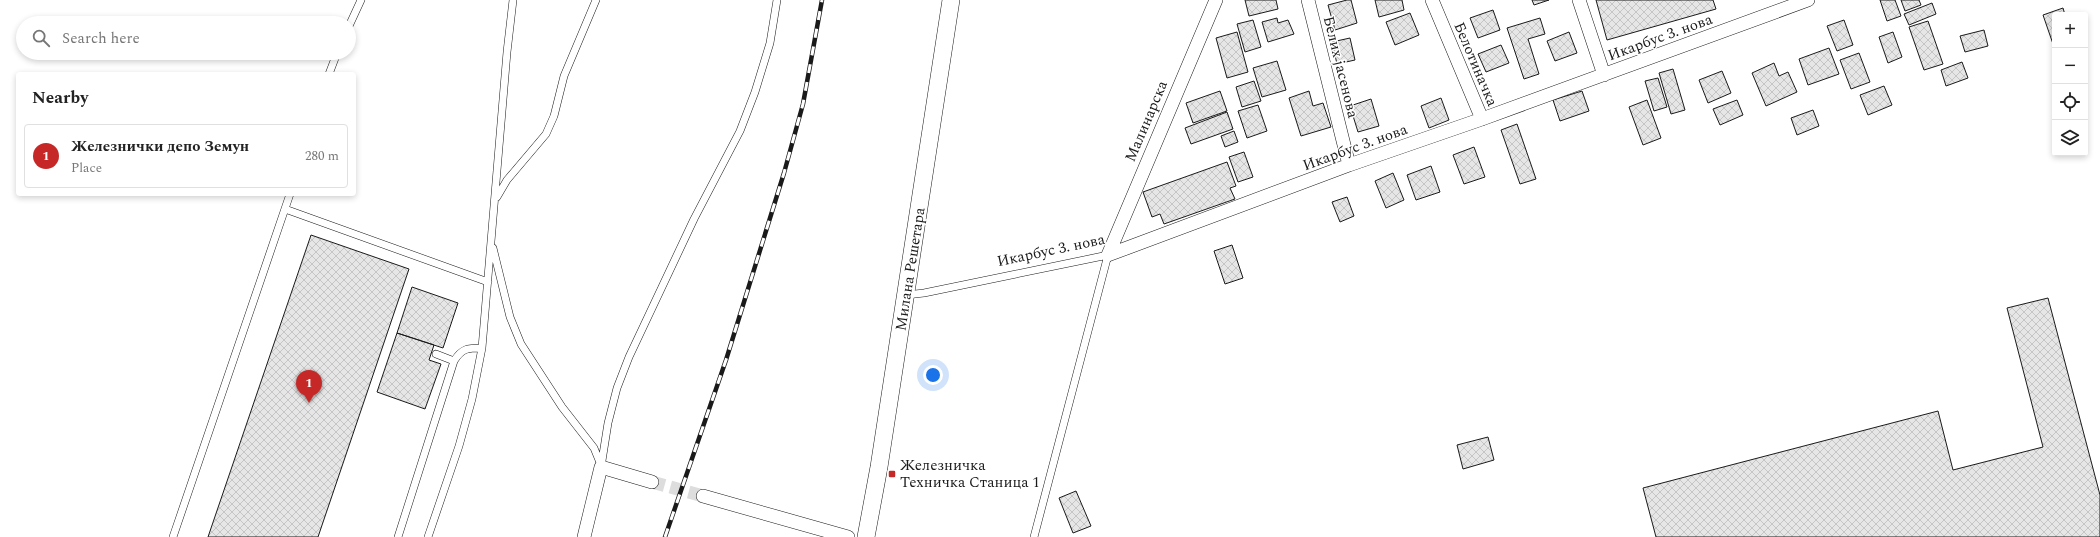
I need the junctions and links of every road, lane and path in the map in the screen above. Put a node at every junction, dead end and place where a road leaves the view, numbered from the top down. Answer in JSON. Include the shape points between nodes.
{"nodes":[{"id":1,"x":361,"y":0,"type":"edge"},
{"id":2,"x":513,"y":0,"type":"edge"},
{"id":3,"x":596,"y":0,"type":"edge"},
{"id":4,"x":777,"y":0,"type":"edge"},
{"id":5,"x":951,"y":0,"type":"edge"},
{"id":6,"x":1216,"y":0,"type":"edge"},
{"id":7,"x":1308,"y":0,"type":"edge"},
{"id":8,"x":1432,"y":0,"type":"edge"},
{"id":9,"x":1579,"y":0,"type":"edge"},
{"id":10,"x":1808,"y":0,"type":"edge"},
{"id":11,"x":354,"y":16,"type":"edge"},
{"id":12,"x":334,"y":60,"type":"edge"},
{"id":13,"x":330,"y":72,"type":"edge"},
{"id":14,"x":1604,"y":74,"type":"junction"},
{"id":15,"x":1482,"y":119,"type":"junction"},
{"id":16,"x":1349,"y":165,"type":"junction"},
{"id":17,"x":289,"y":196,"type":"edge"},
{"id":18,"x":495,"y":200,"type":"junction"},
{"id":19,"x":286,"y":209,"type":"junction"},
{"id":20,"x":492,"y":240,"type":"junction"},
{"id":21,"x":1108,"y":255,"type":"junction"},
{"id":22,"x":488,"y":282,"type":"junction"},
{"id":23,"x":905,"y":295,"type":"junction"},
{"id":24,"x":482,"y":348,"type":"junction"},
{"id":25,"x":436,"y":354,"type":"dead end"},
{"id":26,"x":454,"y":361,"type":"junction"},
{"id":27,"x":601,"y":467,"type":"junction"},
{"id":28,"x":652,"y":482,"type":"tunnel mouth"},
{"id":29,"x":703,"y":496,"type":"tunnel mouth"},
{"id":30,"x":173,"y":537,"type":"edge"},
{"id":31,"x":398,"y":537,"type":"edge"},
{"id":32,"x":428,"y":537,"type":"edge"},
{"id":33,"x":584,"y":537,"type":"edge"},
{"id":34,"x":848,"y":537,"type":"edge"},
{"id":35,"x":866,"y":537,"type":"edge"},
{"id":36,"x":1034,"y":537,"type":"edge"}],
"edges":[{"from":1,"to":11,"type":"lane"},
{"from":2,"to":18,"type":"lane"},
{"from":3,"to":18,"type":"lane","via":[[564,76],[554,116],[546,134],[507,180]]},
{"from":4,"to":27,"type":"lane","via":[[770,43],[740,131],[694,219],[617,388]]},
{"from":5,"to":23,"type":"street","name":"Милана Решетара"},
{"from":6,"to":21,"type":"street","name":"Малинарска"},
{"from":7,"to":16,"type":"street","name":"Белих јасенова"},
{"from":8,"to":15,"type":"street","name":"Белотиначка"},
{"from":9,"to":14,"type":"street"},
{"from":10,"to":14,"type":"street","name":"Икарбус 3. нова"},
{"from":12,"to":13,"type":"lane"},
{"from":14,"to":15,"type":"street","name":"Икарбус 3. нова"},
{"from":15,"to":16,"type":"street","name":"Икарбус 3. нова"},
{"from":16,"to":21,"type":"street","name":"Икарбус 3. нова"},
{"from":17,"to":19,"type":"lane"},
{"from":18,"to":20,"type":"lane"},
{"from":19,"to":22,"type":"lane"},
{"from":19,"to":30,"type":"lane"},
{"from":20,"to":22,"type":"lane"},
{"from":20,"to":27,"type":"lane","via":[[510,317],[521,344],[562,407],[594,448]]},
{"from":21,"to":23,"type":"lane","name":"Икарбус 3. нова"},
{"from":21,"to":36,"type":"lane"},
{"from":22,"to":24,"type":"lane"},
{"from":23,"to":35,"type":"street","name":"Милана Решетара"},
{"from":24,"to":26,"type":"lane","via":[[466,348]]},
{"from":24,"to":32,"type":"lane","via":[[465,426]]},
{"from":25,"to":26,"type":"lane"},
{"from":26,"to":31,"type":"lane"},
{"from":27,"to":28,"type":"street"},
{"from":27,"to":33,"type":"street"},
{"from":29,"to":34,"type":"street"}]}
